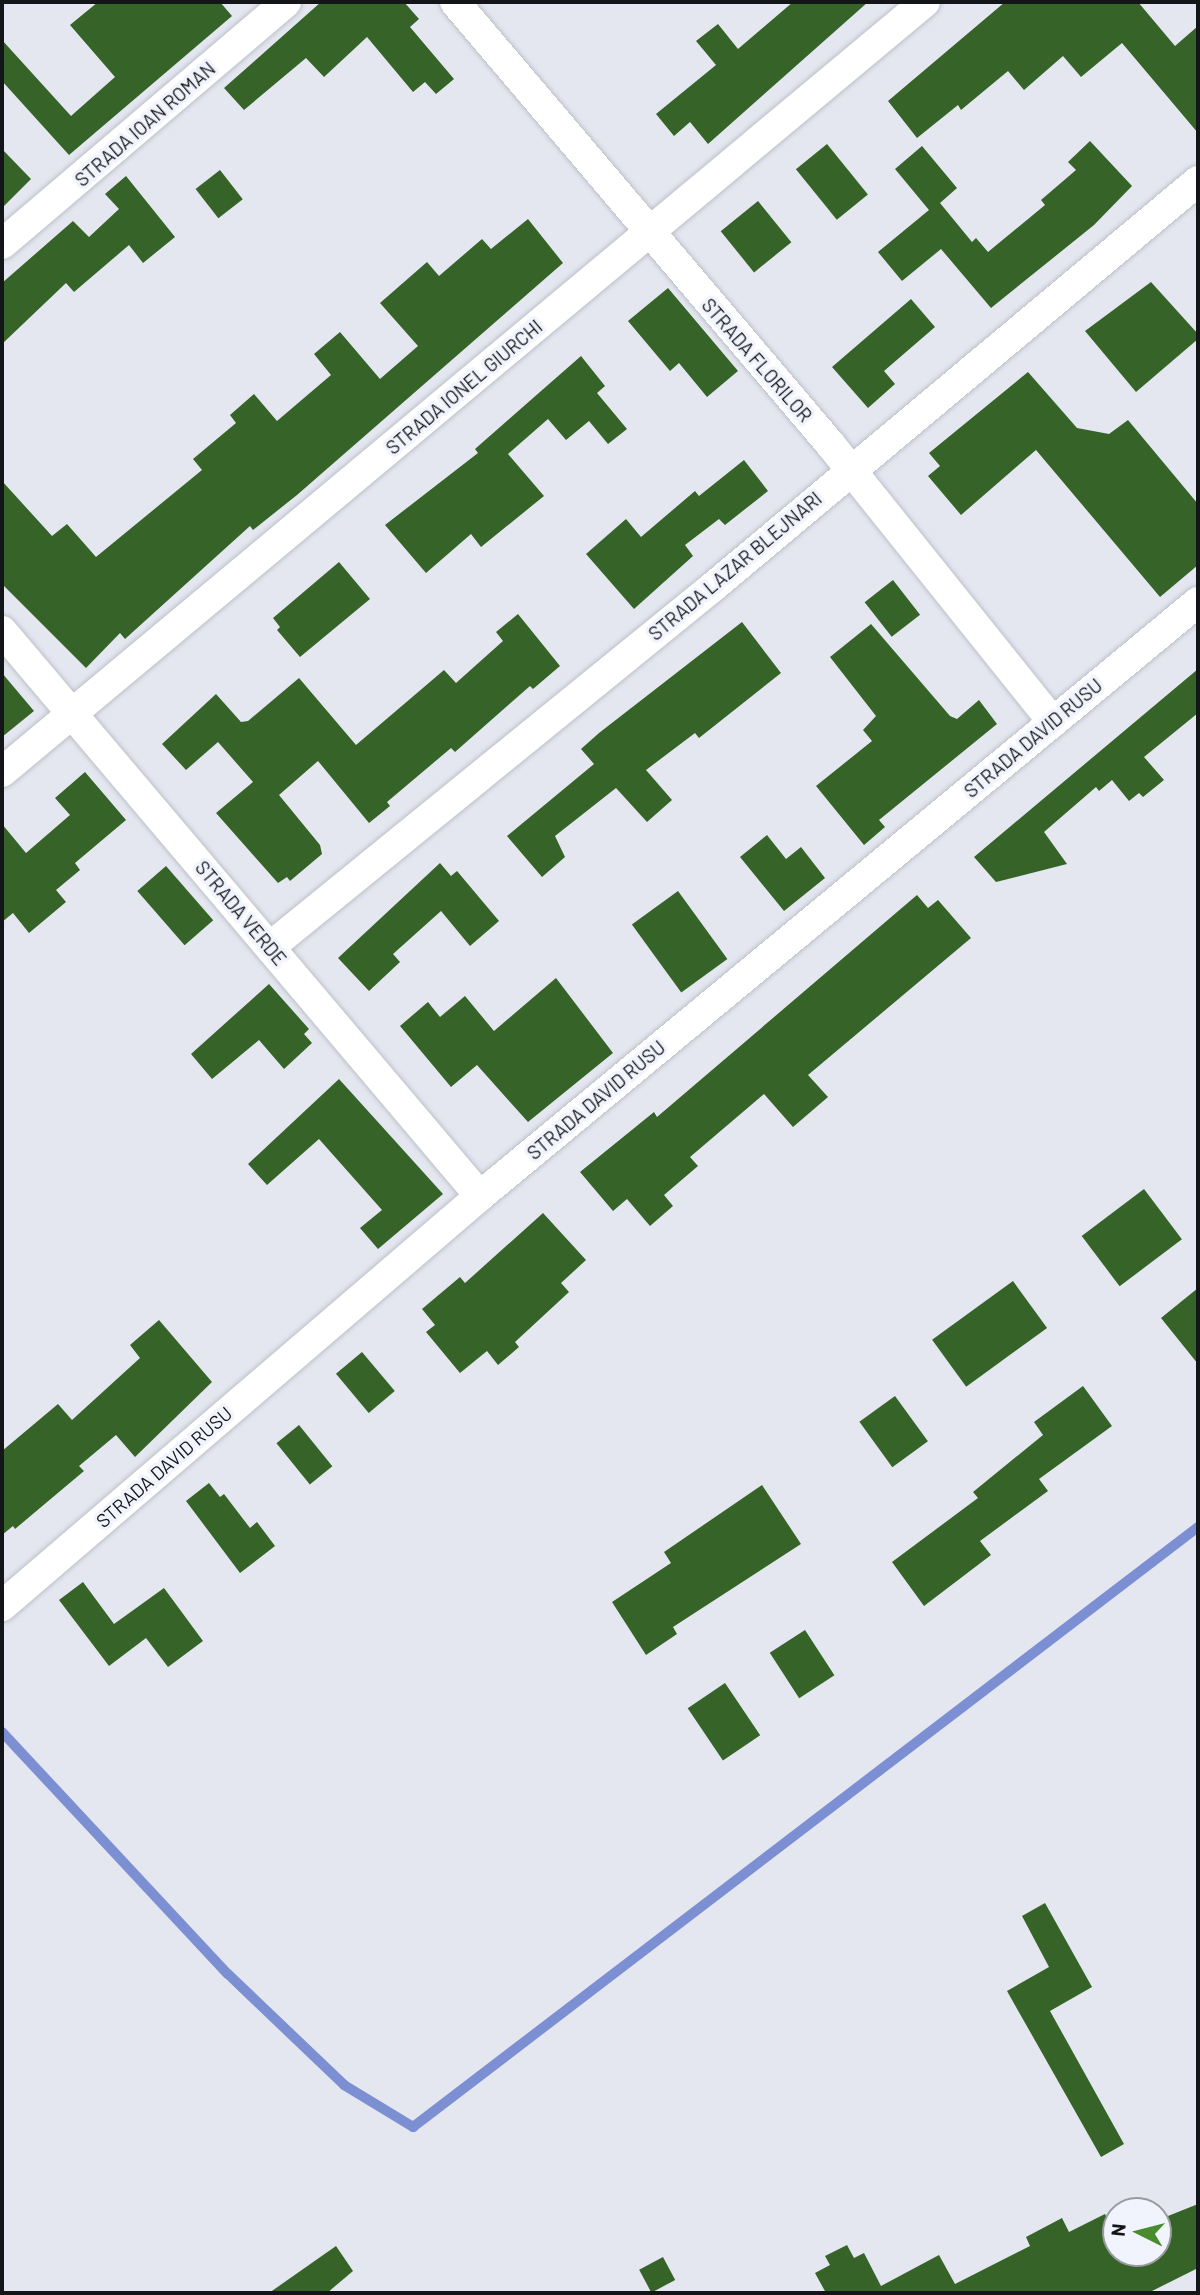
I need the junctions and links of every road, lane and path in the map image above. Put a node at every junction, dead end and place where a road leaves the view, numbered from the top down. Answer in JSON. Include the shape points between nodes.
{"nodes":[{"id":1,"x":286,"y":2,"type":"edge"},
{"id":2,"x":455,"y":2,"type":"edge"},
{"id":3,"x":925,"y":2,"type":"edge"},
{"id":4,"x":1198,"y":181,"type":"edge"},
{"id":5,"x":648,"y":234,"type":"junction"},
{"id":6,"x":2,"y":243,"type":"edge"},
{"id":7,"x":849,"y":470,"type":"junction"},
{"id":8,"x":1198,"y":602,"type":"edge"},
{"id":9,"x":2,"y":631,"type":"edge"},
{"id":10,"x":71,"y":712,"type":"junction"},
{"id":11,"x":1053,"y":722,"type":"junction"},
{"id":12,"x":2,"y":772,"type":"edge"},
{"id":13,"x":270,"y":947,"type":"junction"},
{"id":14,"x":480,"y":1196,"type":"junction"},
{"id":15,"x":2,"y":1606,"type":"edge"}],
"edges":[{"from":1,"to":6,"type":"street","name":"STRADA IOAN ROMAN"},
{"from":2,"to":5,"type":"street","name":"STRADA FLORILOR"},
{"from":3,"to":5,"type":"street","name":"STRADA IONEL GIURCHI"},
{"from":4,"to":7,"type":"street","name":"STRADA LAZAR BLEJNARI"},
{"from":5,"to":7,"type":"street","name":"STRADA FLORILOR"},
{"from":5,"to":10,"type":"street","name":"STRADA IONEL GIURCHI"},
{"from":7,"to":11,"type":"street","name":"STRADA FLORILOR"},
{"from":7,"to":13,"type":"street","name":"STRADA LAZAR BLEJNARI","via":[[714,586]]},
{"from":8,"to":11,"type":"street","name":"STRADA DAVID RUSU"},
{"from":9,"to":10,"type":"street","name":"STRADA VERDE"},
{"from":10,"to":12,"type":"street","name":"STRADA IONEL GIURCHI"},
{"from":10,"to":13,"type":"street","name":"STRADA VERDE"},
{"from":11,"to":14,"type":"street","name":"STRADA DAVID RUSU"},
{"from":13,"to":14,"type":"street","name":"STRADA VERDE"},
{"from":14,"to":15,"type":"street","name":"STRADA DAVID RUSU"}]}
